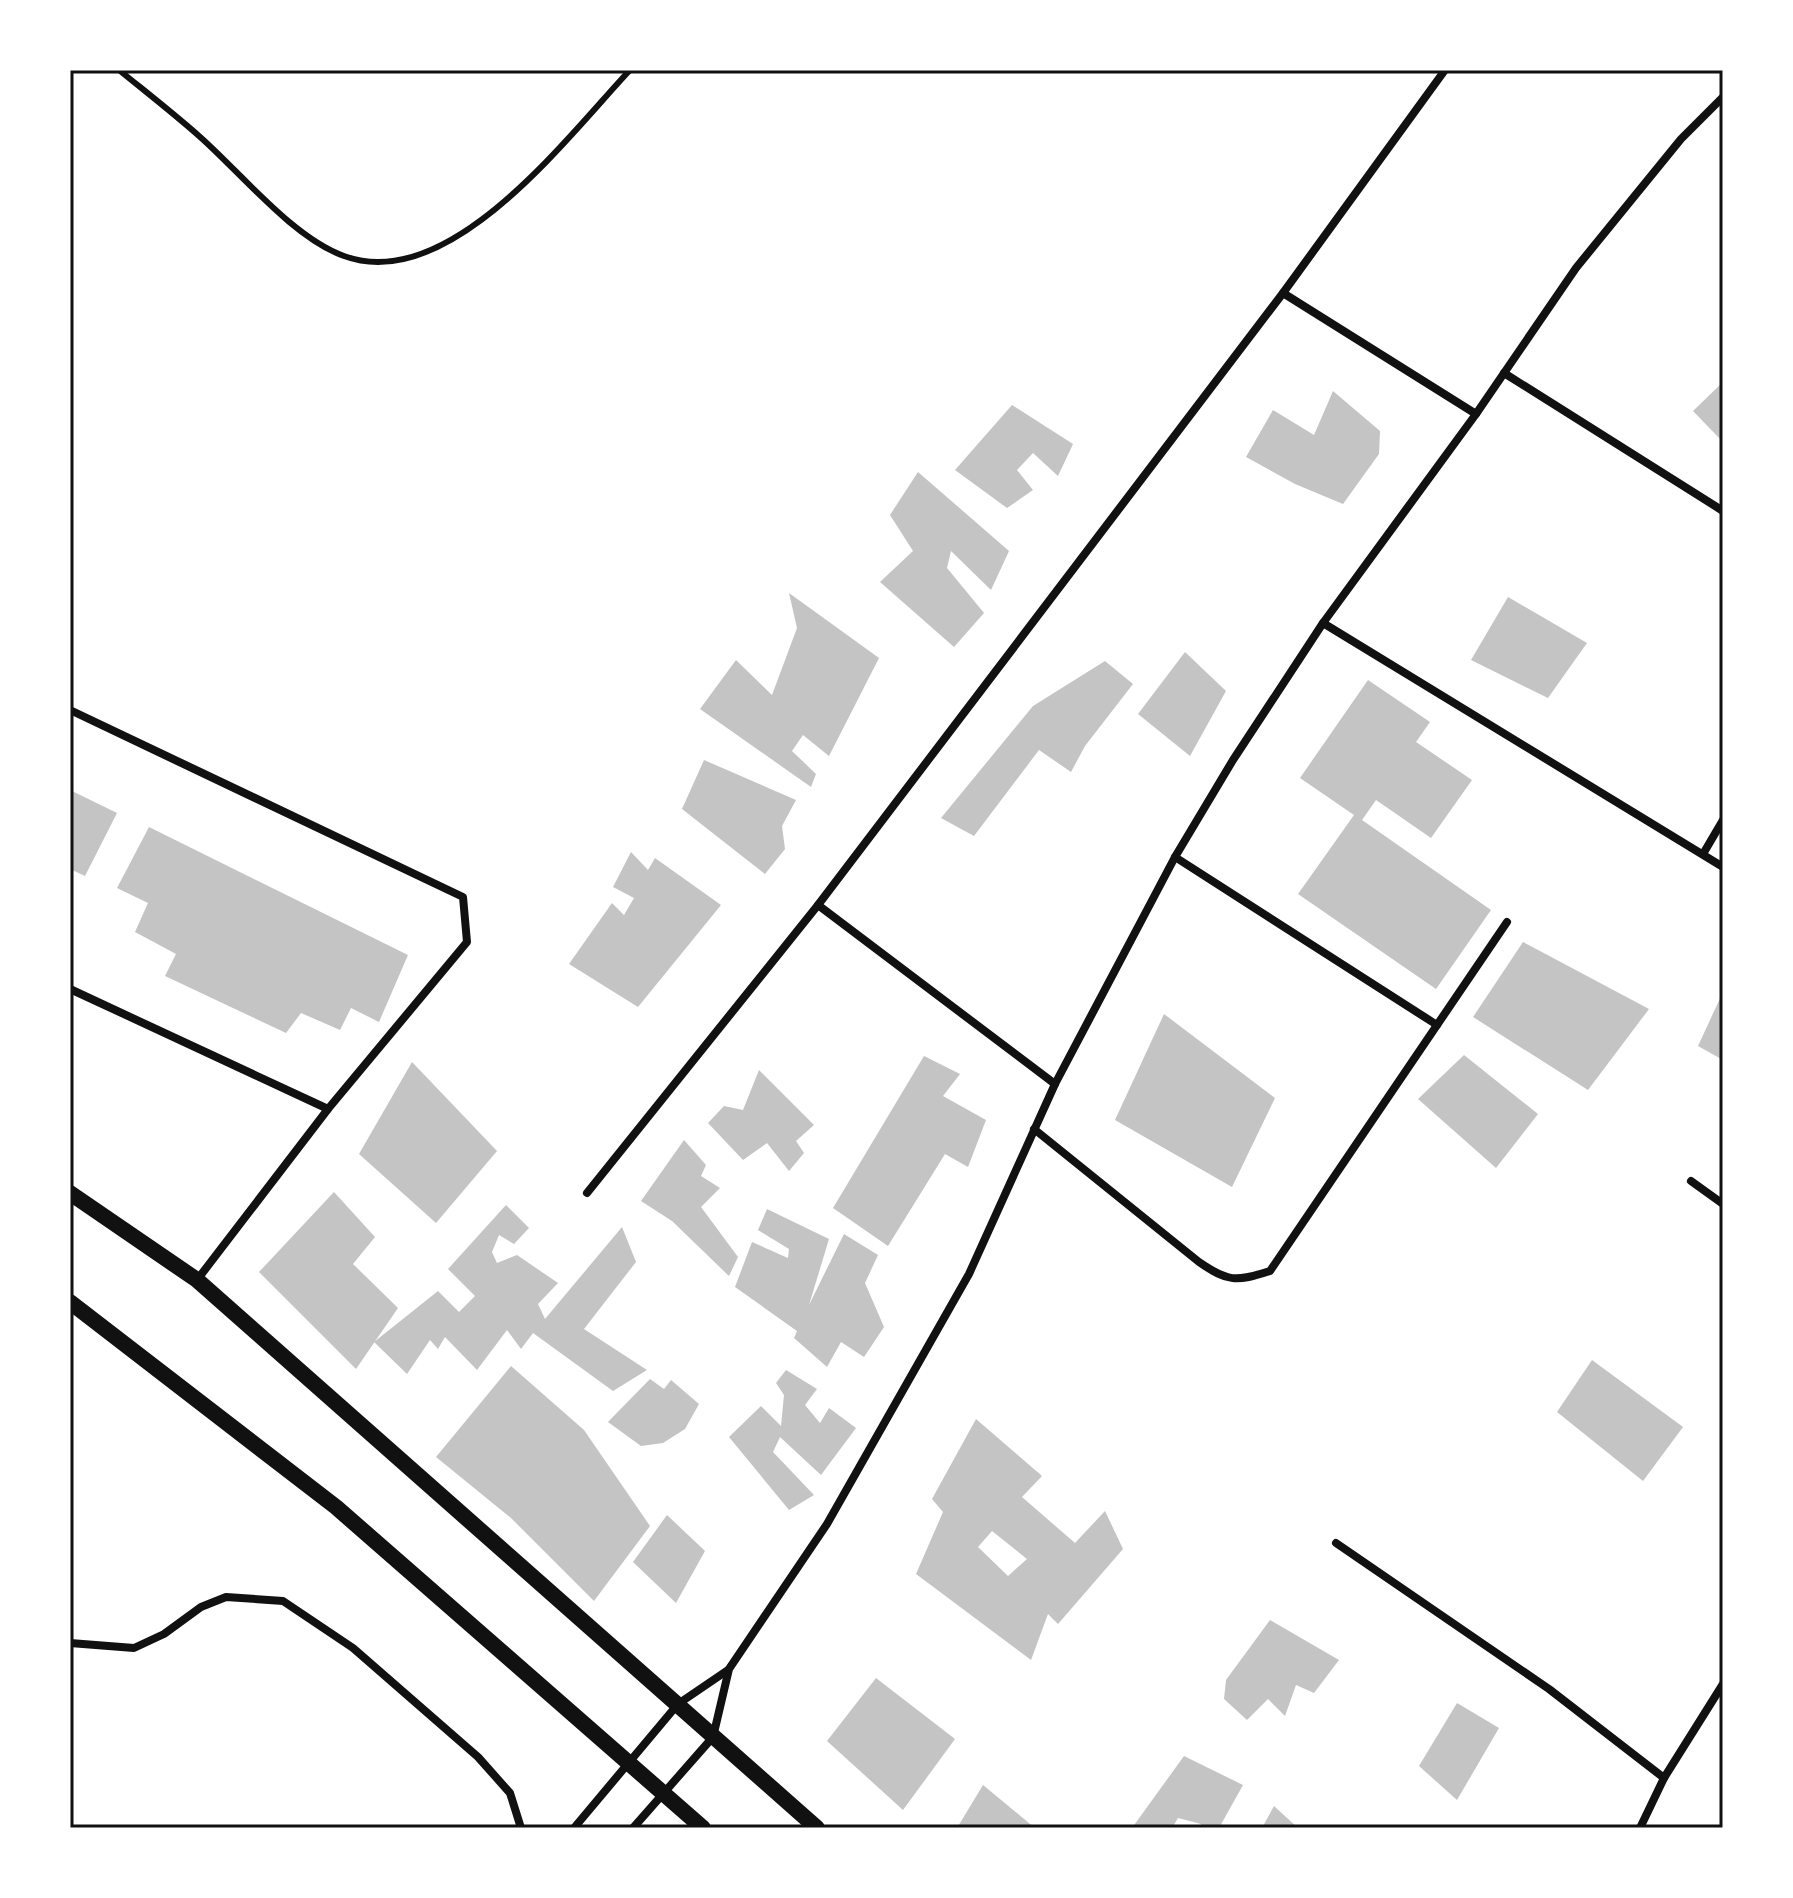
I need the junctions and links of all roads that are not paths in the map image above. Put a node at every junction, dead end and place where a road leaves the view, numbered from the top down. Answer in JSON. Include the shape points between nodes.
{"nodes":[{"id":1,"x":119,"y":70,"type":"edge"},
{"id":2,"x":630,"y":70,"type":"edge"},
{"id":3,"x":1445,"y":70,"type":"edge"},
{"id":4,"x":1723,"y":97,"type":"edge"},
{"id":5,"x":1283,"y":293,"type":"junction"},
{"id":6,"x":1504,"y":373,"type":"junction"},
{"id":7,"x":1476,"y":414,"type":"junction"},
{"id":8,"x":1723,"y":511,"type":"edge"},
{"id":9,"x":1323,"y":623,"type":"junction"},
{"id":10,"x":70,"y":710,"type":"edge"},
{"id":11,"x":1723,"y":820,"type":"edge"},
{"id":12,"x":1703,"y":854,"type":"junction"},
{"id":13,"x":1175,"y":857,"type":"junction"},
{"id":14,"x":1723,"y":867,"type":"edge"},
{"id":15,"x":818,"y":905,"type":"junction"},
{"id":16,"x":1507,"y":922,"type":"dead end"},
{"id":17,"x":70,"y":989,"type":"edge"},
{"id":18,"x":1437,"y":1025,"type":"junction"},
{"id":19,"x":1055,"y":1084,"type":"junction"},
{"id":20,"x":328,"y":1109,"type":"junction"},
{"id":21,"x":1034,"y":1129,"type":"junction"},
{"id":22,"x":1691,"y":1181,"type":"dead end"},
{"id":23,"x":70,"y":1193,"type":"edge"},
{"id":24,"x":587,"y":1193,"type":"dead end"},
{"id":25,"x":1723,"y":1204,"type":"edge"},
{"id":26,"x":197,"y":1280,"type":"junction"},
{"id":27,"x":70,"y":1302,"type":"edge"},
{"id":28,"x":1336,"y":1543,"type":"dead end"},
{"id":29,"x":70,"y":1643,"type":"edge"},
{"id":30,"x":729,"y":1669,"type":"junction"},
{"id":31,"x":1723,"y":1684,"type":"edge"},
{"id":32,"x":678,"y":1704,"type":"junction"},
{"id":33,"x":713,"y":1737,"type":"junction"},
{"id":34,"x":628,"y":1762,"type":"junction"},
{"id":35,"x":1664,"y":1778,"type":"junction"},
{"id":36,"x":663,"y":1793,"type":"junction"},
{"id":37,"x":521,"y":1828,"type":"edge"},
{"id":38,"x":574,"y":1828,"type":"edge"},
{"id":39,"x":633,"y":1828,"type":"edge"},
{"id":40,"x":703,"y":1828,"type":"edge"},
{"id":41,"x":817,"y":1828,"type":"edge"},
{"id":42,"x":1640,"y":1828,"type":"edge"}],
"edges":[{"from":1,"to":2,"type":"lane","via":[[285,219],[342,256],[375,263],[415,257],[462,235],[529,178]]},
{"from":3,"to":5,"type":"street"},
{"from":4,"to":6,"type":"street","via":[[1681,139],[1576,268]]},
{"from":5,"to":7,"type":"street"},
{"from":5,"to":15,"type":"street"},
{"from":6,"to":7,"type":"street"},
{"from":6,"to":8,"type":"street"},
{"from":7,"to":9,"type":"street"},
{"from":9,"to":12,"type":"street"},
{"from":9,"to":13,"type":"street"},
{"from":10,"to":20,"type":"street","via":[[463,897],[467,942]]},
{"from":11,"to":12,"type":"street"},
{"from":12,"to":14,"type":"street"},
{"from":13,"to":18,"type":"street"},
{"from":13,"to":19,"type":"street"},
{"from":15,"to":19,"type":"street"},
{"from":15,"to":24,"type":"street"},
{"from":16,"to":18,"type":"street"},
{"from":17,"to":20,"type":"street"},
{"from":18,"to":21,"type":"street","via":[[1270,1271],[1245,1279],[1225,1279],[1199,1262]]},
{"from":19,"to":21,"type":"street"},
{"from":20,"to":26,"type":"street"},
{"from":21,"to":30,"type":"street","via":[[962,1288],[827,1524]]},
{"from":22,"to":25,"type":"street"},
{"from":23,"to":26,"type":"main road"},
{"from":26,"to":32,"type":"main road"},
{"from":27,"to":34,"type":"main road","via":[[336,1507]]},
{"from":28,"to":35,"type":"street","via":[[1549,1689]]},
{"from":29,"to":37,"type":"street","via":[[134,1648],[226,1597],[283,1601],[353,1648],[478,1757],[510,1793]]},
{"from":30,"to":32,"type":"street"},
{"from":30,"to":33,"type":"street"},
{"from":31,"to":35,"type":"street"},
{"from":32,"to":33,"type":"main road"},
{"from":32,"to":34,"type":"street"},
{"from":33,"to":36,"type":"street"},
{"from":33,"to":41,"type":"main road"},
{"from":34,"to":36,"type":"main road"},
{"from":34,"to":38,"type":"street"},
{"from":35,"to":42,"type":"street"},
{"from":36,"to":39,"type":"street"},
{"from":36,"to":40,"type":"main road"}]}
